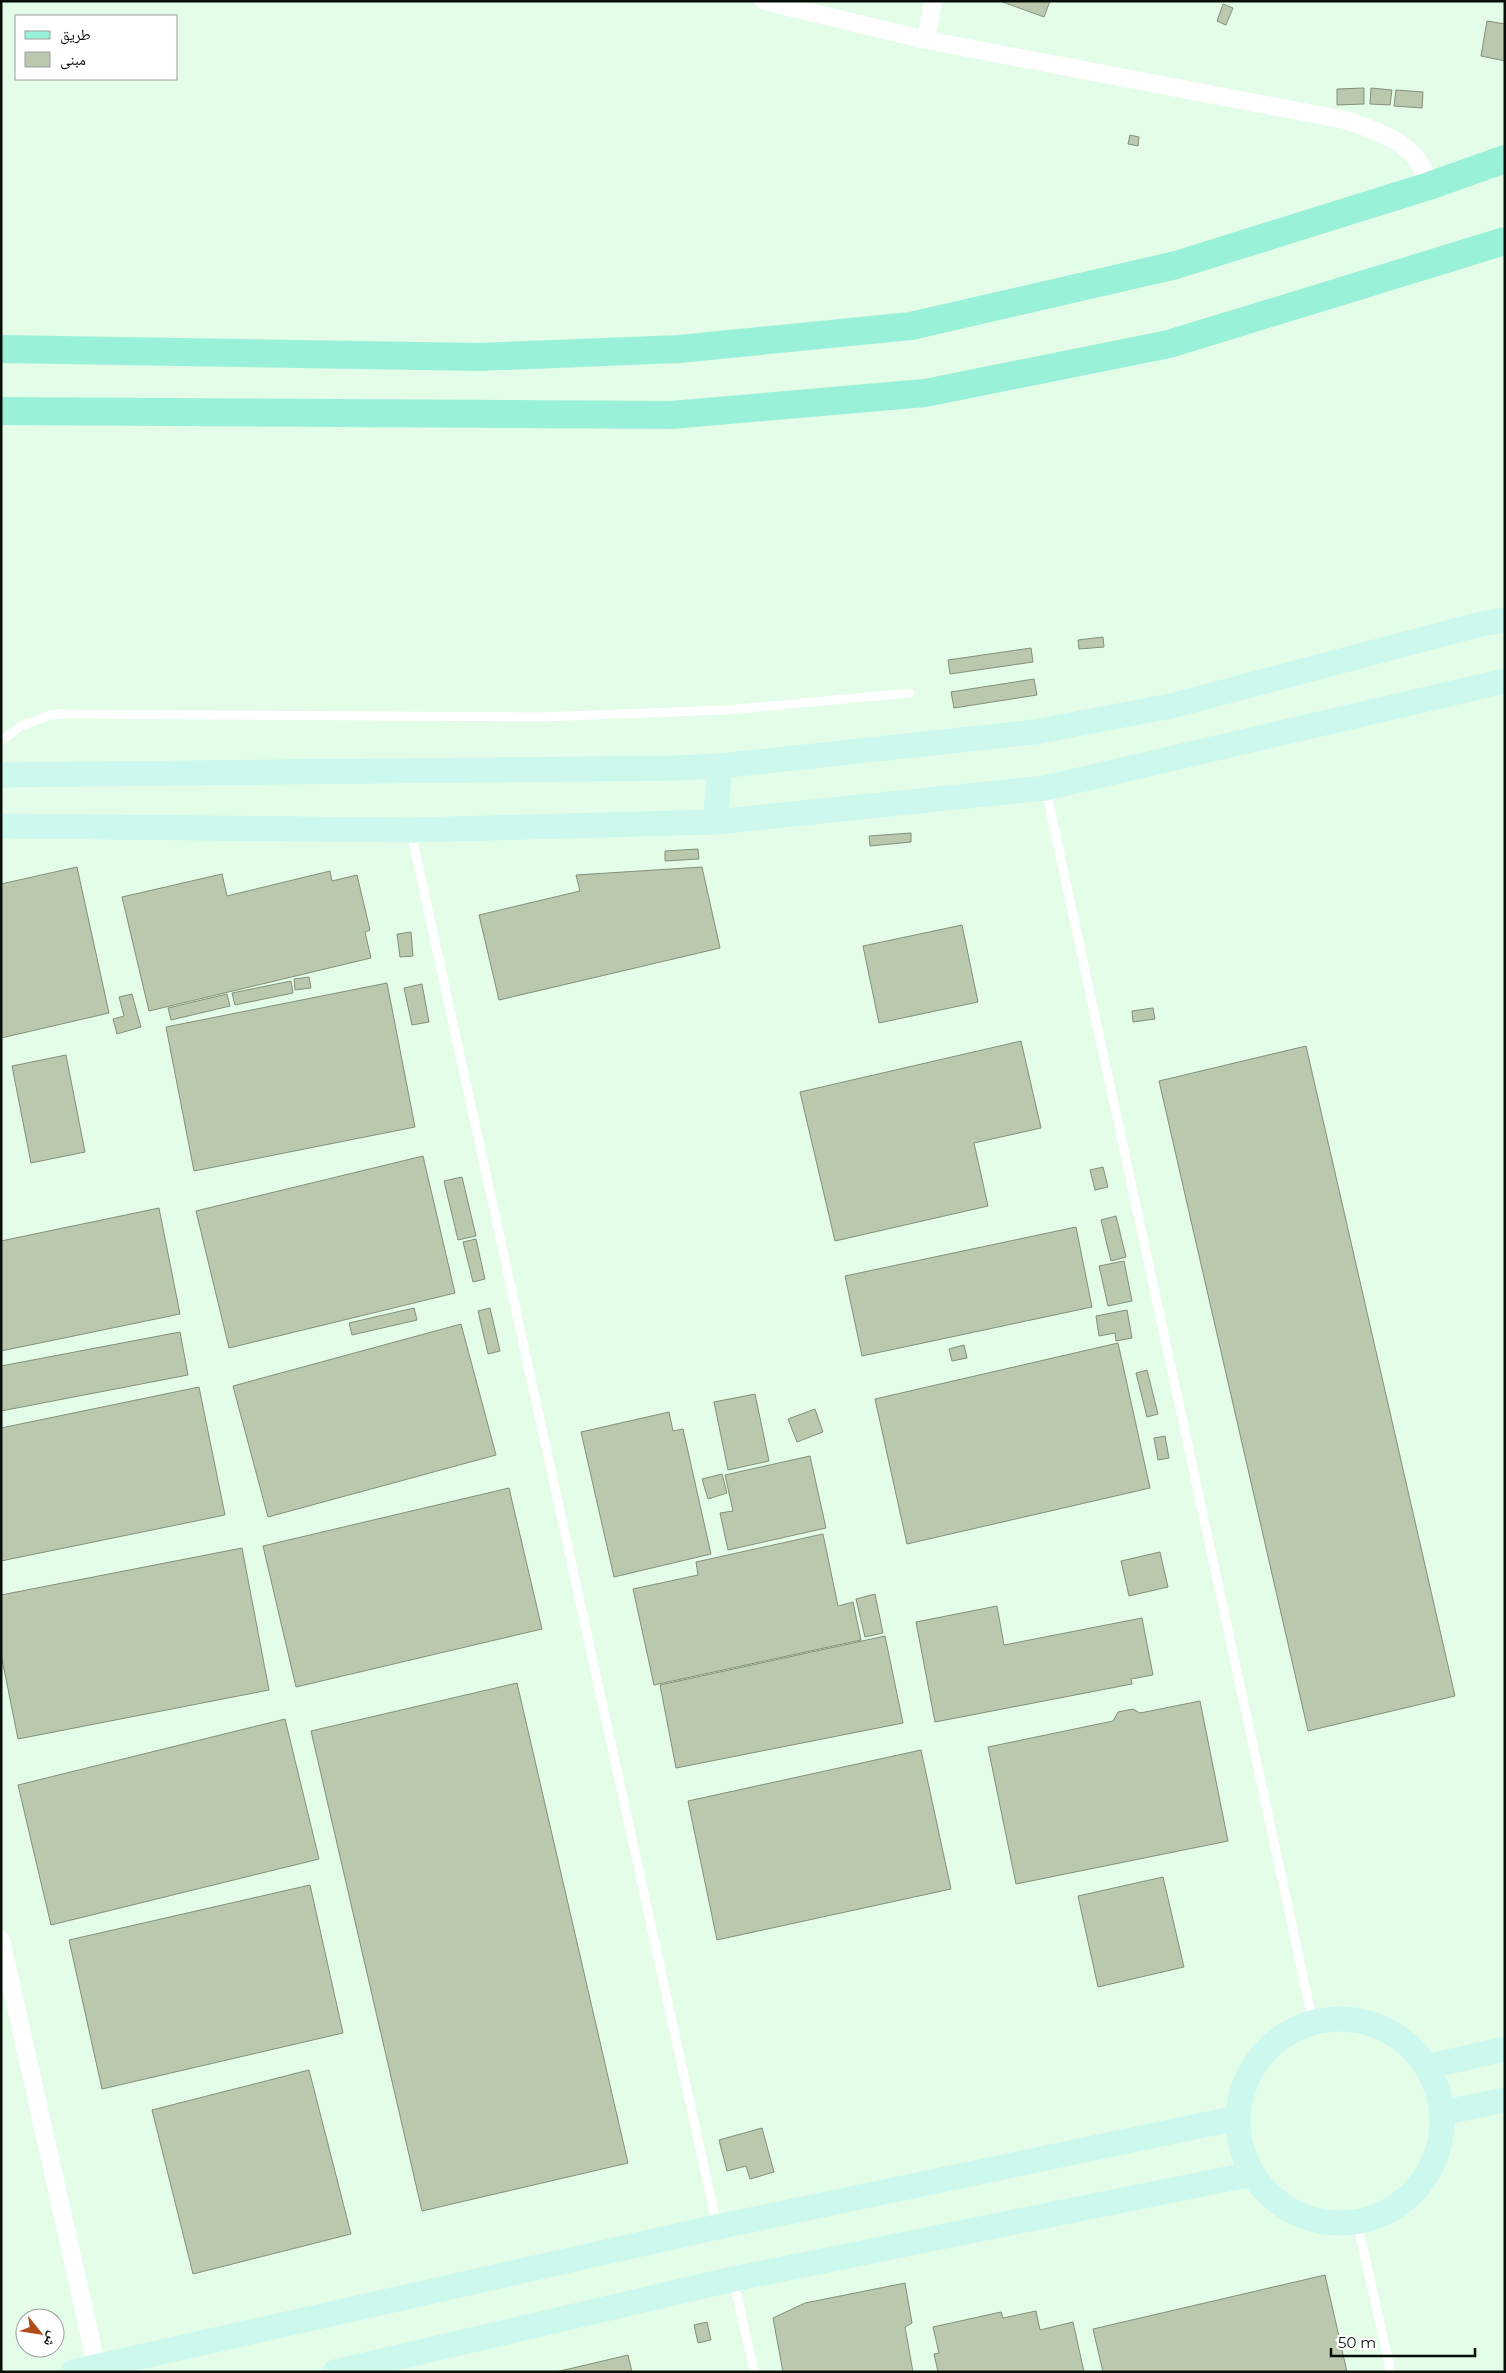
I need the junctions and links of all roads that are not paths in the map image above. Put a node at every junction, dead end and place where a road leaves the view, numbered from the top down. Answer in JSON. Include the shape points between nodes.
{"nodes":[{"id":1,"x":764,"y":1,"type":"edge"},
{"id":2,"x":932,"y":1,"type":"edge"},
{"id":3,"x":926,"y":40,"type":"junction"},
{"id":4,"x":1505,"y":159,"type":"edge"},
{"id":5,"x":1429,"y":186,"type":"junction"},
{"id":6,"x":1505,"y":241,"type":"edge"},
{"id":7,"x":1505,"y":262,"type":"edge"},
{"id":8,"x":1412,"y":270,"type":"junction"},
{"id":9,"x":1,"y":349,"type":"edge"},
{"id":10,"x":1,"y":411,"type":"edge"},
{"id":11,"x":1505,"y":620,"type":"edge"},
{"id":12,"x":1505,"y":681,"type":"edge"},
{"id":13,"x":910,"y":693,"type":"dead end"},
{"id":14,"x":1,"y":741,"type":"edge"},
{"id":15,"x":720,"y":766,"type":"junction"},
{"id":16,"x":1,"y":775,"type":"edge"},
{"id":17,"x":1045,"y":788,"type":"junction"},
{"id":18,"x":716,"y":822,"type":"junction"},
{"id":19,"x":1,"y":826,"type":"edge"},
{"id":20,"x":411,"y":830,"type":"junction"},
{"id":21,"x":1,"y":1940,"type":"edge"},
{"id":22,"x":1313,"y":2022,"type":"junction"},
{"id":23,"x":1505,"y":2049,"type":"edge"},
{"id":24,"x":1426,"y":2068,"type":"junction"},
{"id":25,"x":1505,"y":2100,"type":"edge"},
{"id":26,"x":1441,"y":2113,"type":"junction"},
{"id":27,"x":1238,"y":2118,"type":"junction"},
{"id":28,"x":1252,"y":2174,"type":"junction"},
{"id":29,"x":1357,"y":2222,"type":"junction"},
{"id":30,"x":717,"y":2226,"type":"junction"},
{"id":31,"x":733,"y":2279,"type":"junction"},
{"id":32,"x":89,"y":2370,"type":"edge"},
{"id":33,"x":336,"y":2372,"type":"edge"},
{"id":34,"x":754,"y":2372,"type":"edge"},
{"id":35,"x":1391,"y":2372,"type":"edge"}],
"edges":[{"from":1,"to":3,"type":"street"},
{"from":2,"to":3,"type":"street"},
{"from":3,"to":5,"type":"street","via":[[1345,120],[1408,149],[1420,164]]},
{"from":4,"to":5,"type":"main road"},
{"from":5,"to":9,"type":"main road","via":[[1176,265],[911,326],[678,350],[480,357]]},
{"from":6,"to":8,"type":"main road"},
{"from":7,"to":8,"type":"main road"},
{"from":8,"to":10,"type":"main road","via":[[1169,344],[925,393],[671,415]]},
{"from":11,"to":15,"type":"street","via":[[1171,706],[1054,728]]},
{"from":12,"to":17,"type":"street"},
{"from":13,"to":14,"type":"lane","via":[[726,710],[559,717],[53,714],[21,726]]},
{"from":15,"to":16,"type":"street"},
{"from":15,"to":18,"type":"street"},
{"from":17,"to":18,"type":"street"},
{"from":17,"to":22,"type":"lane"},
{"from":18,"to":20,"type":"street"},
{"from":19,"to":20,"type":"street"},
{"from":20,"to":30,"type":"lane"},
{"from":21,"to":32,"type":"street"},
{"from":22,"to":24,"type":"street","via":[[1341,2018],[1370,2023],[1395,2034],[1417,2053]]},
{"from":22,"to":27,"type":"street","via":[[1284,2035],[1260,2057],[1244,2086]]},
{"from":23,"to":24,"type":"street"},
{"from":24,"to":26,"type":"street","via":[[1433,2077]]},
{"from":25,"to":26,"type":"street"},
{"from":26,"to":29,"type":"street","via":[[1442,2128],[1434,2161],[1416,2189],[1389,2210]]},
{"from":27,"to":28,"type":"street","via":[[1241,2147]]},
{"from":27,"to":30,"type":"street"},
{"from":28,"to":29,"type":"street","via":[[1272,2197],[1297,2214],[1326,2222]]},
{"from":28,"to":31,"type":"street"},
{"from":29,"to":35,"type":"lane"},
{"from":30,"to":32,"type":"street"},
{"from":31,"to":33,"type":"street"},
{"from":31,"to":34,"type":"lane"}]}
